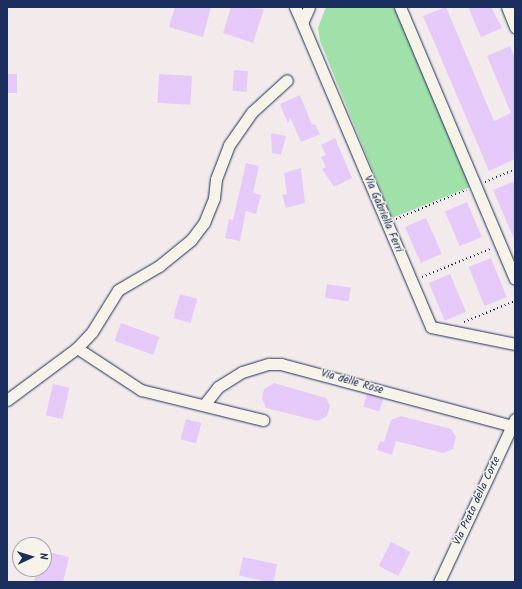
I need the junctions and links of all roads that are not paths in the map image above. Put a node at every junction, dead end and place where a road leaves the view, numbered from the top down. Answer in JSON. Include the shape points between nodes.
{"nodes":[{"id":1,"x":295,"y":7,"type":"edge"},
{"id":2,"x":309,"y":7,"type":"edge"},
{"id":3,"x":400,"y":7,"type":"edge"},
{"id":4,"x":507,"y":7,"type":"edge"},
{"id":5,"x":302,"y":23,"type":"junction"},
{"id":6,"x":515,"y":27,"type":"edge"},
{"id":7,"x":287,"y":80,"type":"dead end"},
{"id":8,"x":515,"y":279,"type":"edge"},
{"id":9,"x":515,"y":344,"type":"edge"},
{"id":10,"x":77,"y":348,"type":"junction"},
{"id":11,"x":7,"y":400,"type":"edge"},
{"id":12,"x":204,"y":405,"type":"junction"},
{"id":13,"x":263,"y":420,"type":"dead end"},
{"id":14,"x":514,"y":422,"type":"edge"},
{"id":15,"x":439,"y":582,"type":"edge"}],
"edges":[{"from":1,"to":5,"type":"street","name":"Via Gabriella Ferri"},
{"from":2,"to":5,"type":"street"},
{"from":3,"to":8,"type":"street"},
{"from":4,"to":6,"type":"street"},
{"from":5,"to":9,"type":"street","name":"Via Gabriella Ferri","via":[[431,327]]},
{"from":7,"to":10,"type":"street","via":[[252,112],[229,145],[216,179],[214,198],[204,223],[191,240],[159,266],[118,290],[92,332]]},
{"from":10,"to":11,"type":"street"},
{"from":10,"to":12,"type":"street","via":[[141,390]]},
{"from":12,"to":13,"type":"street"},
{"from":12,"to":14,"type":"street","name":"Via delle Rose","via":[[218,387],[236,375],[255,367],[281,364]]},
{"from":14,"to":15,"type":"street","name":"Via Prato della Corte"}]}
